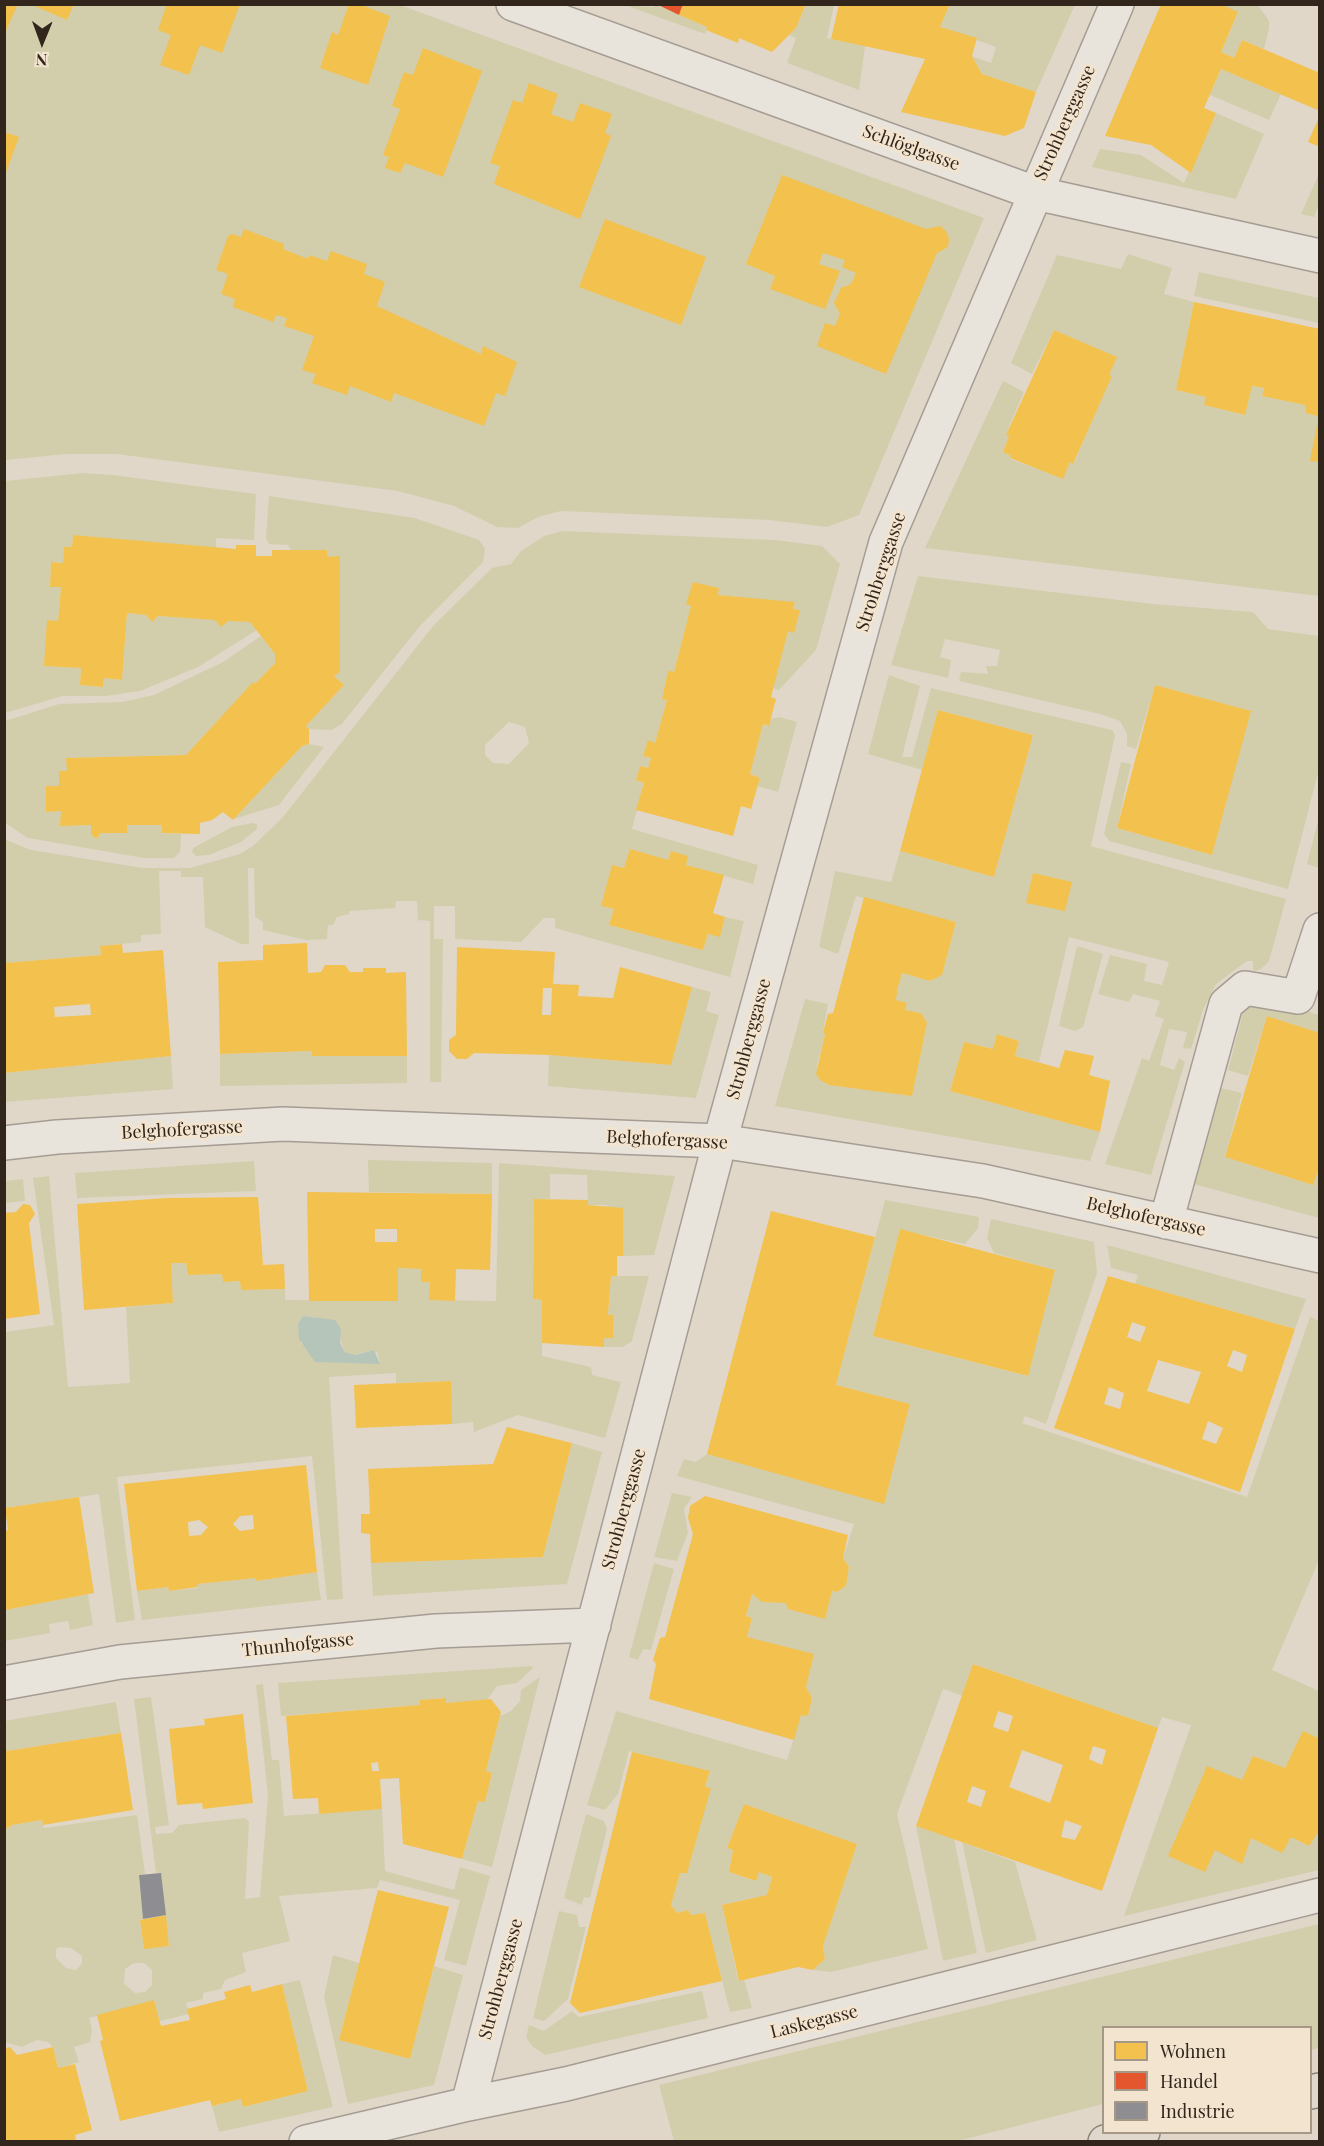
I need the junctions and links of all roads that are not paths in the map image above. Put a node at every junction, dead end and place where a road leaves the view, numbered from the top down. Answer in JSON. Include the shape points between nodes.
{"nodes":[{"id":1,"x":513,"y":4,"type":"edge"},
{"id":2,"x":1117,"y":4,"type":"edge"},
{"id":3,"x":1035,"y":193,"type":"junction"},
{"id":4,"x":1320,"y":256,"type":"edge"},
{"id":5,"x":1320,"y":930,"type":"edge"},
{"id":6,"x":720,"y":1141,"type":"junction"},
{"id":7,"x":4,"y":1143,"type":"edge"},
{"id":8,"x":1166,"y":1222,"type":"junction"},
{"id":9,"x":1320,"y":1256,"type":"edge"},
{"id":10,"x":594,"y":1625,"type":"junction"},
{"id":11,"x":4,"y":1683,"type":"edge"},
{"id":12,"x":1320,"y":1895,"type":"edge"},
{"id":13,"x":468,"y":2104,"type":"junction"},
{"id":14,"x":1139,"y":2134,"type":"edge"},
{"id":15,"x":306,"y":2142,"type":"edge"},
{"id":16,"x":1105,"y":2142,"type":"edge"}],
"edges":[{"from":1,"to":3,"type":"street","name":"Schlöglgasse"},
{"from":2,"to":3,"type":"street","name":"Strohberggasse"},
{"from":3,"to":4,"type":"street","name":"Schlöglgasse"},
{"from":3,"to":6,"type":"street","name":"Strohberggasse","via":[[886,542]]},
{"from":5,"to":8,"type":"street","via":[[1298,997],[1245,988],[1226,1004]]},
{"from":6,"to":7,"type":"street","name":"Belghofergasse","via":[[283,1124]]},
{"from":6,"to":8,"type":"street","name":"Belghofergasse","via":[[983,1181]]},
{"from":6,"to":10,"type":"street","name":"Strohberggasse"},
{"from":8,"to":9,"type":"street","name":"Belghofergasse"},
{"from":10,"to":11,"type":"street","name":"Thunhofgasse","via":[[412,1634],[120,1662]]},
{"from":10,"to":13,"type":"street","name":"Strohberggasse"},
{"from":12,"to":13,"type":"street","name":"Laskegasse","via":[[566,2084]]},
{"from":13,"to":15,"type":"street","name":"Laskegasse"},
{"from":14,"to":16,"type":"main road"}]}
